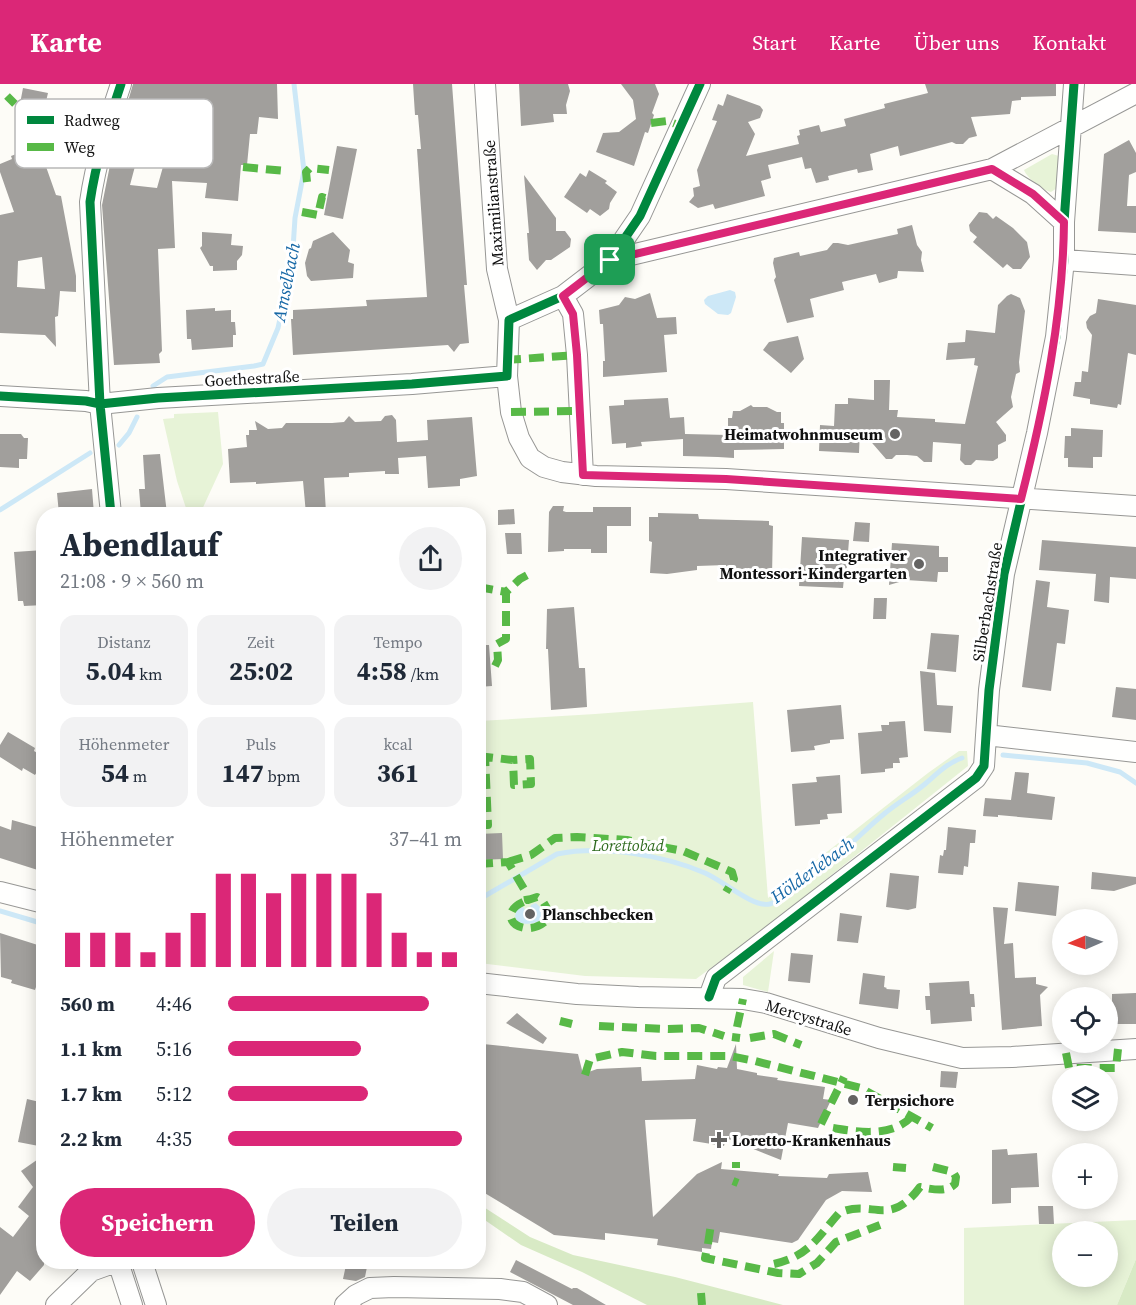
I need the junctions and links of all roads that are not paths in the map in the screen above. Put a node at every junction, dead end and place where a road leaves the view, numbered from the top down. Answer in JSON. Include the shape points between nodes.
{"nodes":[{"id":1,"x":121,"y":84,"type":"edge"},
{"id":2,"x":485,"y":84,"type":"edge"},
{"id":3,"x":700,"y":84,"type":"edge"},
{"id":4,"x":1074,"y":84,"type":"edge"},
{"id":5,"x":1136,"y":93,"type":"edge"},
{"id":6,"x":116,"y":99,"type":"edge"},
{"id":7,"x":1071,"y":127,"type":"junction"},
{"id":8,"x":96,"y":168,"type":"edge"},
{"id":9,"x":992,"y":169,"type":"junction"},
{"id":10,"x":1064,"y":222,"type":"junction"},
{"id":11,"x":610,"y":260,"type":"junction"},
{"id":12,"x":1064,"y":260,"type":"junction"},
{"id":13,"x":1136,"y":265,"type":"edge"},
{"id":14,"x":563,"y":296,"type":"junction"},
{"id":15,"x":509,"y":320,"type":"junction"},
{"id":16,"x":507,"y":376,"type":"junction"},
{"id":17,"x":0,"y":396,"type":"edge"},
{"id":18,"x":100,"y":404,"type":"junction"},
{"id":19,"x":583,"y":475,"type":"junction"},
{"id":20,"x":1021,"y":499,"type":"junction"},
{"id":21,"x":1136,"y":506,"type":"edge"},
{"id":22,"x":110,"y":507,"type":"edge"},
{"id":23,"x":985,"y":749,"type":"junction"},
{"id":24,"x":1136,"y":752,"type":"edge"},
{"id":25,"x":0,"y":892,"type":"edge"},
{"id":26,"x":36,"y":901,"type":"edge"},
{"id":27,"x":486,"y":984,"type":"edge"},
{"id":28,"x":709,"y":997,"type":"junction"},
{"id":29,"x":1136,"y":1049,"type":"edge"},
{"id":30,"x":94,"y":1269,"type":"edge"},
{"id":31,"x":119,"y":1269,"type":"edge"},
{"id":32,"x":144,"y":1269,"type":"edge"},
{"id":33,"x":56,"y":1305,"type":"edge"},
{"id":34,"x":132,"y":1305,"type":"edge"},
{"id":35,"x":156,"y":1305,"type":"edge"},
{"id":36,"x":345,"y":1305,"type":"edge"},
{"id":37,"x":547,"y":1305,"type":"edge"}],
"edges":[{"from":1,"to":6,"type":"street"},
{"from":2,"to":15,"type":"street","name":"Maximilianstraße","via":[[497,269]]},
{"from":3,"to":11,"type":"street","via":[[640,216]]},
{"from":4,"to":7,"type":"street","name":"Silberbachstraße"},
{"from":5,"to":7,"type":"street"},
{"from":7,"to":9,"type":"street"},
{"from":7,"to":10,"type":"street","name":"Silberbachstraße"},
{"from":8,"to":18,"type":"street","via":[[90,202]]},
{"from":9,"to":10,"type":"street","via":[[1033,194]]},
{"from":9,"to":11,"type":"street"},
{"from":10,"to":12,"type":"street","name":"Silberbachstraße"},
{"from":11,"to":14,"type":"street"},
{"from":12,"to":13,"type":"street"},
{"from":12,"to":20,"type":"street","name":"Silberbachstraße","via":[[1056,337]]},
{"from":14,"to":15,"type":"street"},
{"from":14,"to":19,"type":"street","via":[[573,314]]},
{"from":15,"to":16,"type":"street","name":"Maximilianstraße"},
{"from":16,"to":18,"type":"street","name":"Goethestraße"},
{"from":16,"to":19,"type":"street","name":"Maximilianstraße","via":[[519,438],[530,458],[544,467]]},
{"from":17,"to":18,"type":"street","name":"Goethestraße"},
{"from":18,"to":22,"type":"street"},
{"from":19,"to":20,"type":"street","name":"Maximilianstraße","via":[[726,479]]},
{"from":20,"to":21,"type":"street","name":"Maximilianstraße"},
{"from":20,"to":23,"type":"street","name":"Silberbachstraße","via":[[998,614]]},
{"from":23,"to":24,"type":"street"},
{"from":23,"to":28,"type":"street","via":[[976,778],[716,978]]},
{"from":25,"to":26,"type":"street"},
{"from":27,"to":28,"type":"street","name":"Mercystraße","via":[[577,994]]},
{"from":28,"to":29,"type":"street","name":"Mercystraße","via":[[766,1003],[879,1038],[962,1058]]},
{"from":30,"to":33,"type":"street"},
{"from":31,"to":34,"type":"street"},
{"from":32,"to":35,"type":"street"},
{"from":36,"to":37,"type":"street","via":[[370,1288],[394,1287],[500,1289],[523,1292]]}]}
